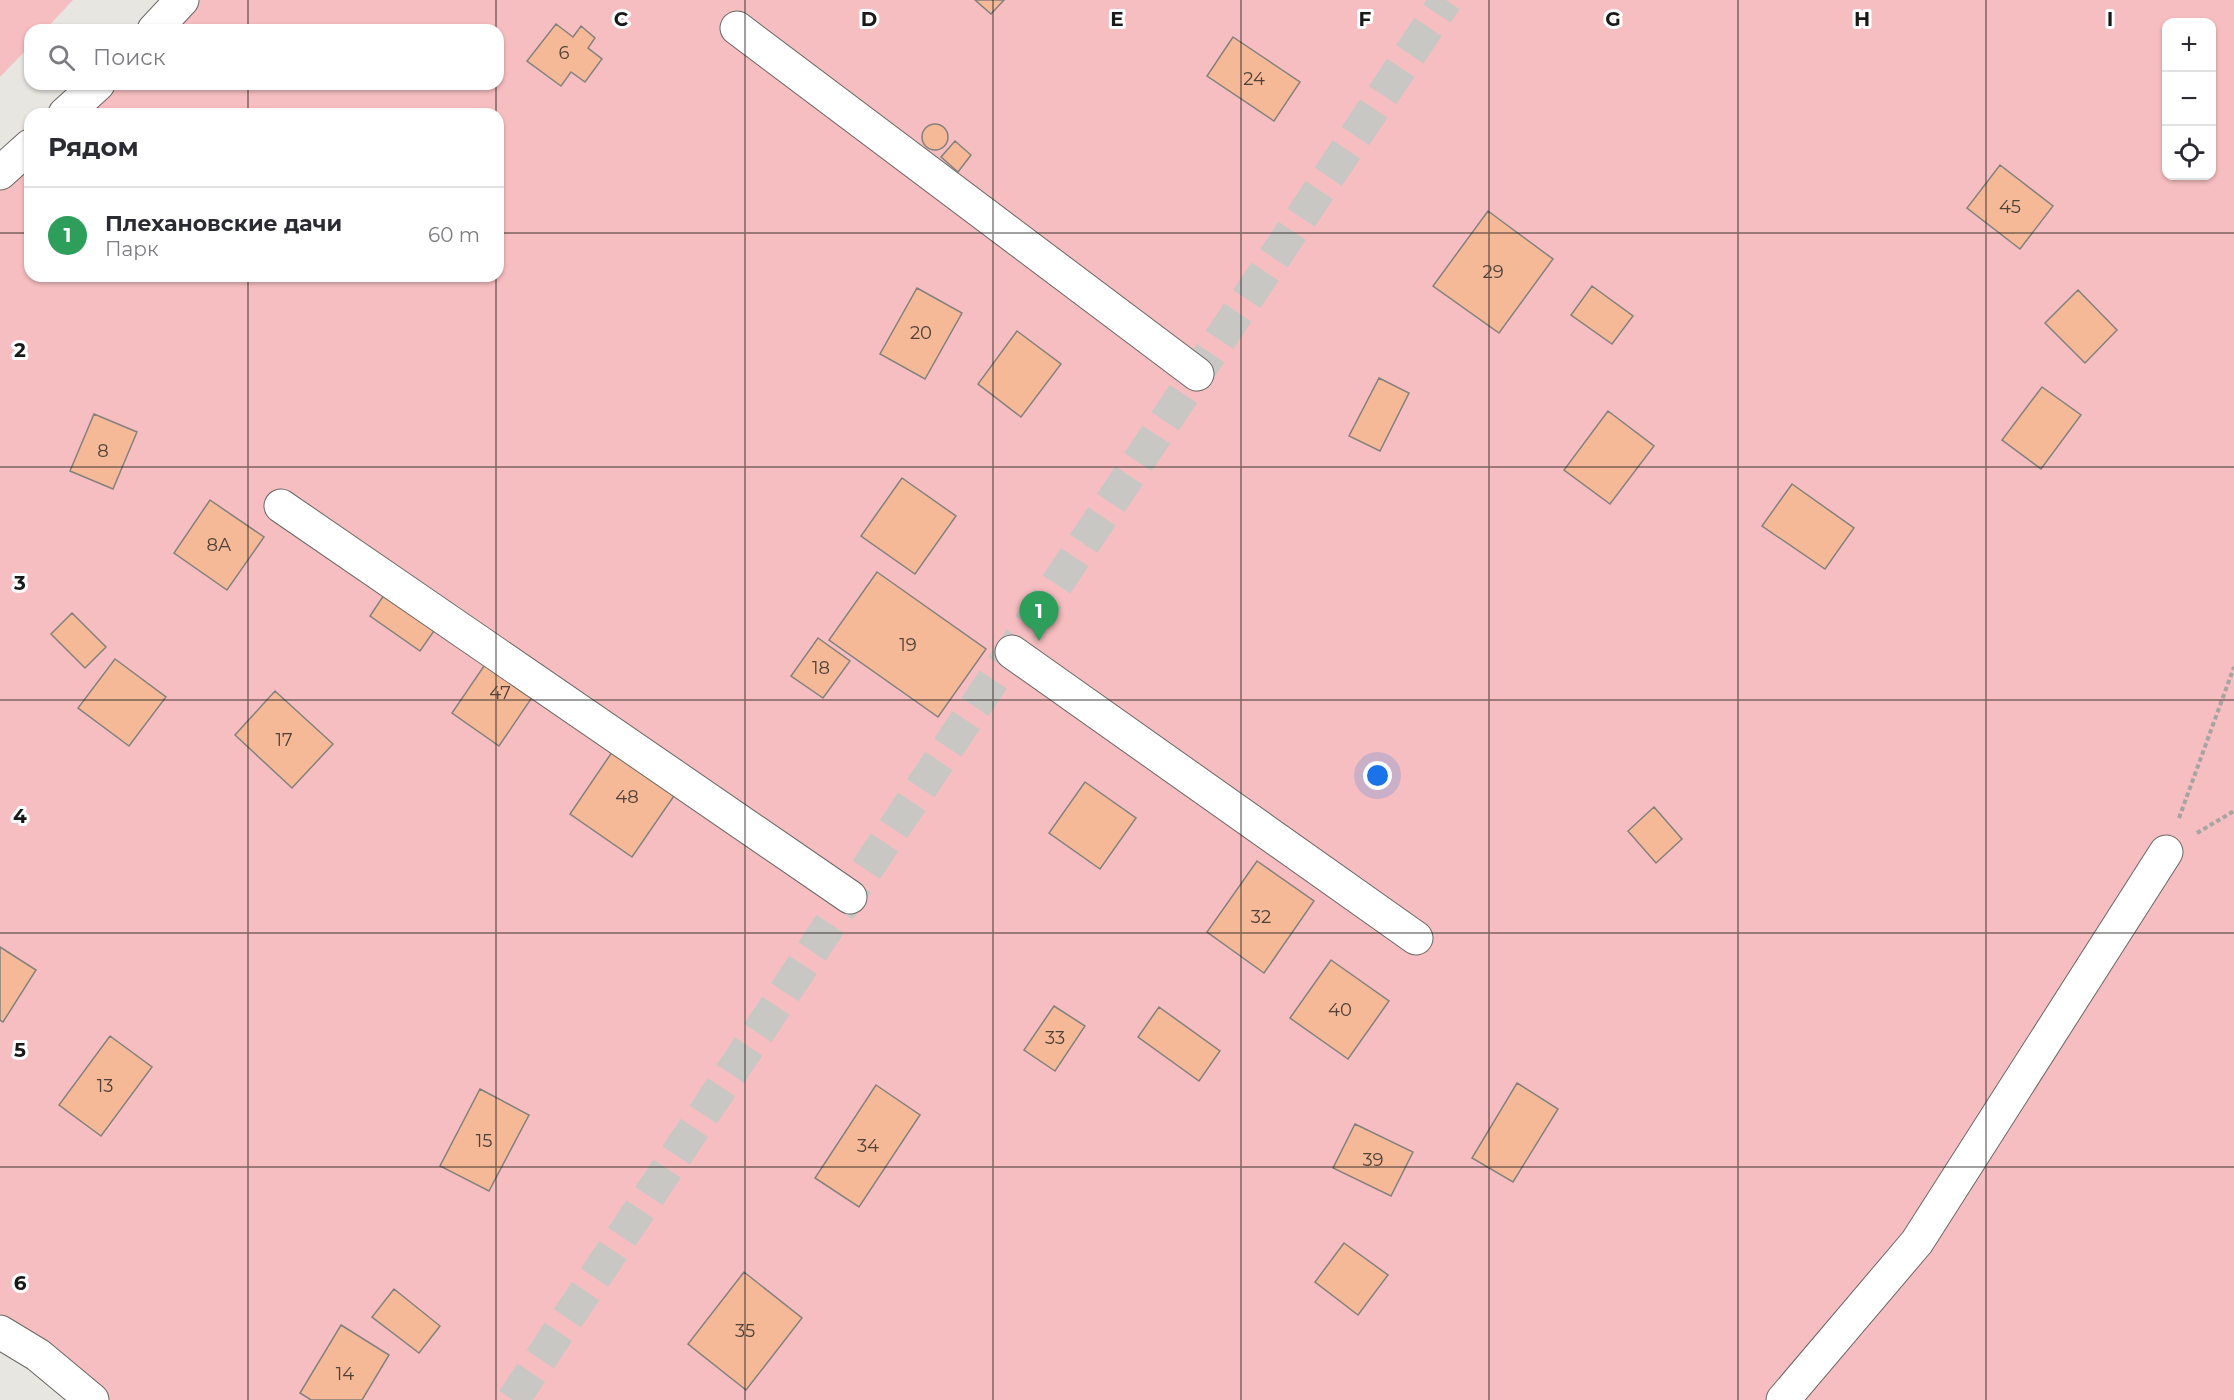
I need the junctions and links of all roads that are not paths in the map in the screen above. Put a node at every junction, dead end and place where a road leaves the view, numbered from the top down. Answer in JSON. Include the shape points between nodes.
{"nodes":[{"id":1,"x":182,"y":0,"type":"edge"},
{"id":2,"x":160,"y":24,"type":"edge"},
{"id":3,"x":737,"y":28,"type":"dead end"},
{"id":4,"x":91,"y":90,"type":"edge"},
{"id":5,"x":72,"y":108,"type":"edge"},
{"id":6,"x":24,"y":151,"type":"edge"},
{"id":7,"x":0,"y":173,"type":"edge"},
{"id":8,"x":1197,"y":374,"type":"dead end"},
{"id":9,"x":281,"y":506,"type":"dead end"},
{"id":10,"x":1012,"y":652,"type":"dead end"},
{"id":11,"x":2166,"y":852,"type":"road end"},
{"id":12,"x":850,"y":897,"type":"dead end"},
{"id":13,"x":1416,"y":938,"type":"dead end"},
{"id":14,"x":0,"y":1332,"type":"edge"},
{"id":15,"x":92,"y":1400,"type":"edge"},
{"id":16,"x":1783,"y":1400,"type":"edge"}],
"edges":[{"from":1,"to":2,"type":"street"},
{"from":3,"to":8,"type":"street"},
{"from":4,"to":5,"type":"street"},
{"from":6,"to":7,"type":"street"},
{"from":9,"to":12,"type":"street"},
{"from":10,"to":13,"type":"street"},
{"from":11,"to":16,"type":"street","via":[[1917,1242]]},
{"from":14,"to":15,"type":"street","via":[[38,1355]]}]}
